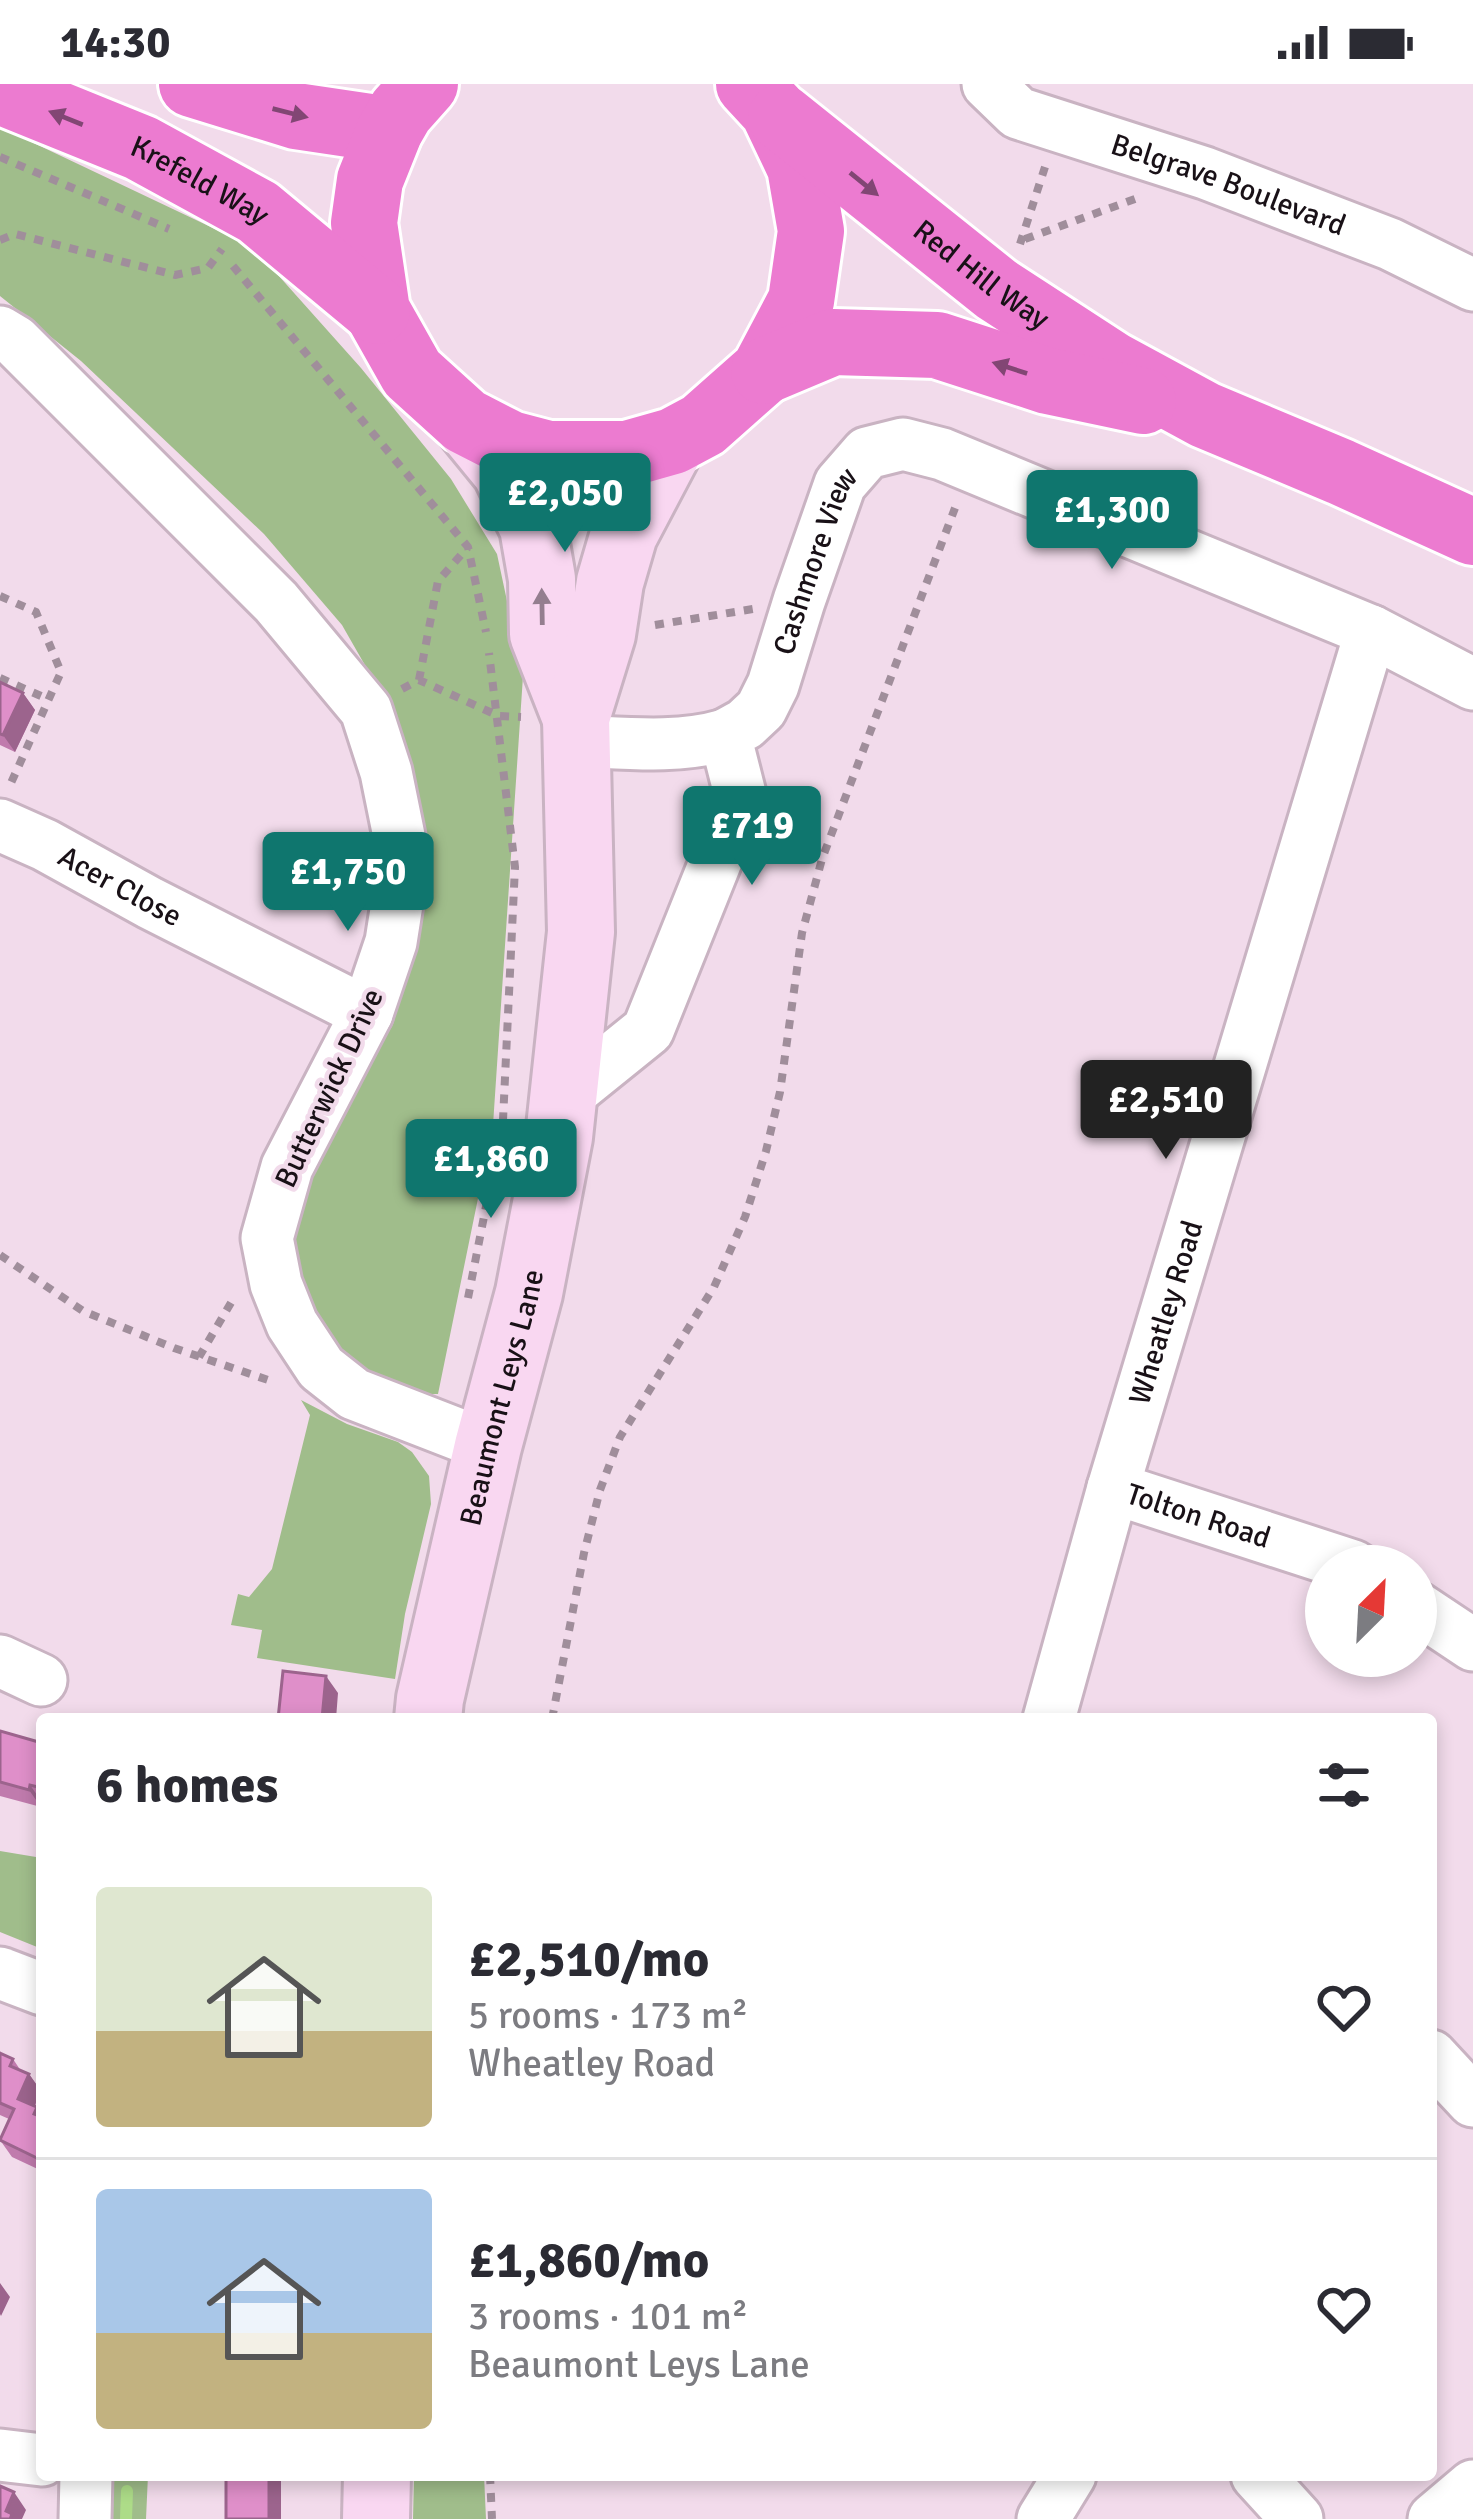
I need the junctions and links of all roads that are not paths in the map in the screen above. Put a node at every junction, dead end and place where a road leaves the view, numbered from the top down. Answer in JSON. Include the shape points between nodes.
{"nodes":[{"id":1,"x":192,"y":84,"type":"edge"},
{"id":2,"x":988,"y":84,"type":"edge"},
{"id":3,"x":0,"y":91,"type":"edge"},
{"id":4,"x":761,"y":97,"type":"edge"},
{"id":5,"x":407,"y":107,"type":"edge"},
{"id":6,"x":1473,"y":285,"type":"edge"},
{"id":7,"x":377,"y":310,"type":"junction"},
{"id":8,"x":0,"y":332,"type":"edge"},
{"id":9,"x":764,"y":370,"type":"junction"},
{"id":10,"x":1205,"y":415,"type":"junction"},
{"id":11,"x":465,"y":421,"type":"junction"},
{"id":12,"x":673,"y":441,"type":"junction"},
{"id":13,"x":1473,"y":532,"type":"edge"},
{"id":14,"x":1371,"y":632,"type":"junction"},
{"id":15,"x":1473,"y":684,"type":"edge"},
{"id":16,"x":576,"y":729,"type":"junction"},
{"id":17,"x":725,"y":735,"type":"junction"},
{"id":18,"x":0,"y":825,"type":"edge"},
{"id":19,"x":367,"y":1013,"type":"junction"},
{"id":20,"x":565,"y":1097,"type":"junction"},
{"id":21,"x":488,"y":1446,"type":"junction"},
{"id":22,"x":1113,"y":1488,"type":"junction"},
{"id":23,"x":1305,"y":1550,"type":"edge"},
{"id":24,"x":1437,"y":1621,"type":"edge"},
{"id":25,"x":1473,"y":1645,"type":"edge"},
{"id":26,"x":429,"y":1713,"type":"edge"},
{"id":27,"x":1050,"y":1713,"type":"edge"},
{"id":28,"x":0,"y":1973,"type":"edge"},
{"id":29,"x":36,"y":1987,"type":"edge"},
{"id":30,"x":1437,"y":2062,"type":"edge"},
{"id":31,"x":1473,"y":2101,"type":"edge"},
{"id":32,"x":0,"y":2455,"type":"edge"},
{"id":33,"x":36,"y":2459,"type":"edge"},
{"id":34,"x":86,"y":2481,"type":"edge"},
{"id":35,"x":376,"y":2481,"type":"edge"},
{"id":36,"x":1066,"y":2481,"type":"edge"},
{"id":37,"x":1262,"y":2481,"type":"edge"},
{"id":38,"x":1473,"y":2486,"type":"edge"},
{"id":39,"x":86,"y":2519,"type":"edge"},
{"id":40,"x":376,"y":2519,"type":"edge"},
{"id":41,"x":1043,"y":2519,"type":"edge"},
{"id":42,"x":1297,"y":2519,"type":"edge"},
{"id":43,"x":1434,"y":2519,"type":"edge"}],
"edges":[{"from":1,"to":5,"type":"highway","one_way":true,"via":[[296,116]]},
{"from":2,"to":6,"type":"street","name":"Belgrave Boulevard","via":[[1018,113],[1204,173]]},
{"from":7,"to":3,"type":"highway","name":"Krefeld Way","one_way":true,"via":[[258,212],[141,148]]},
{"from":4,"to":9,"type":"highway","via":[[800,167],[811,231],[801,301]]},
{"from":4,"to":10,"type":"highway","name":"Red Hill Way","one_way":true,"via":[[996,289]]},
{"from":5,"to":7,"type":"highway","via":[[370,181],[364,223]]},
{"from":7,"to":11,"type":"highway","via":[[412,374]]},
{"from":8,"to":19,"type":"street","name":"Butterwick Drive","via":[[276,602],[366,710],[400,836],[391,942]]},
{"from":10,"to":9,"type":"highway","name":"Red Hill Way","one_way":true,"via":[[1048,381],[937,345],[833,343]]},
{"from":9,"to":12,"type":"highway"},
{"from":10,"to":13,"type":"highway","name":"Red Hill Way"},
{"from":11,"to":12,"type":"highway","via":[[548,454],[627,454]]},
{"from":16,"to":11,"type":"street","name":"Beaumont Leys Lane","one_way":true,"via":[[543,634],[533,527],[505,470]]},
{"from":12,"to":16,"type":"street","name":"Beaumont Leys Lane","via":[[625,534]]},
{"from":14,"to":15,"type":"street","name":"Cashmore View"},
{"from":14,"to":17,"type":"street","name":"Cashmore View","via":[[903,444],[867,452],[840,484],[773,685],[761,709]]},
{"from":14,"to":22,"type":"street","name":"Wheatley Road"},
{"from":16,"to":17,"type":"street","via":[[673,744]]},
{"from":16,"to":20,"type":"street","name":"Beaumont Leys Lane","via":[[581,932]]},
{"from":17,"to":20,"type":"street","via":[[741,798],[648,1030]]},
{"from":18,"to":19,"type":"street","name":"Acer Close"},
{"from":19,"to":21,"type":"street","name":"Butterwick Drive","via":[[287,1167],[267,1238],[276,1284],[321,1368],[354,1394]]},
{"from":20,"to":21,"type":"street","name":"Beaumont Leys Lane","via":[[529,1293]]},
{"from":21,"to":26,"type":"street","name":"Beaumont Leys Lane"},
{"from":22,"to":23,"type":"street","name":"Tolton Road"},
{"from":22,"to":27,"type":"street","name":"Wheatley Road"},
{"from":24,"to":25,"type":"street"},
{"from":28,"to":29,"type":"street"},
{"from":30,"to":31,"type":"street"},
{"from":32,"to":33,"type":"street"},
{"from":34,"to":39,"type":"street"},
{"from":35,"to":40,"type":"street"},
{"from":36,"to":41,"type":"street"},
{"from":37,"to":42,"type":"street"},
{"from":38,"to":43,"type":"street"}]}
